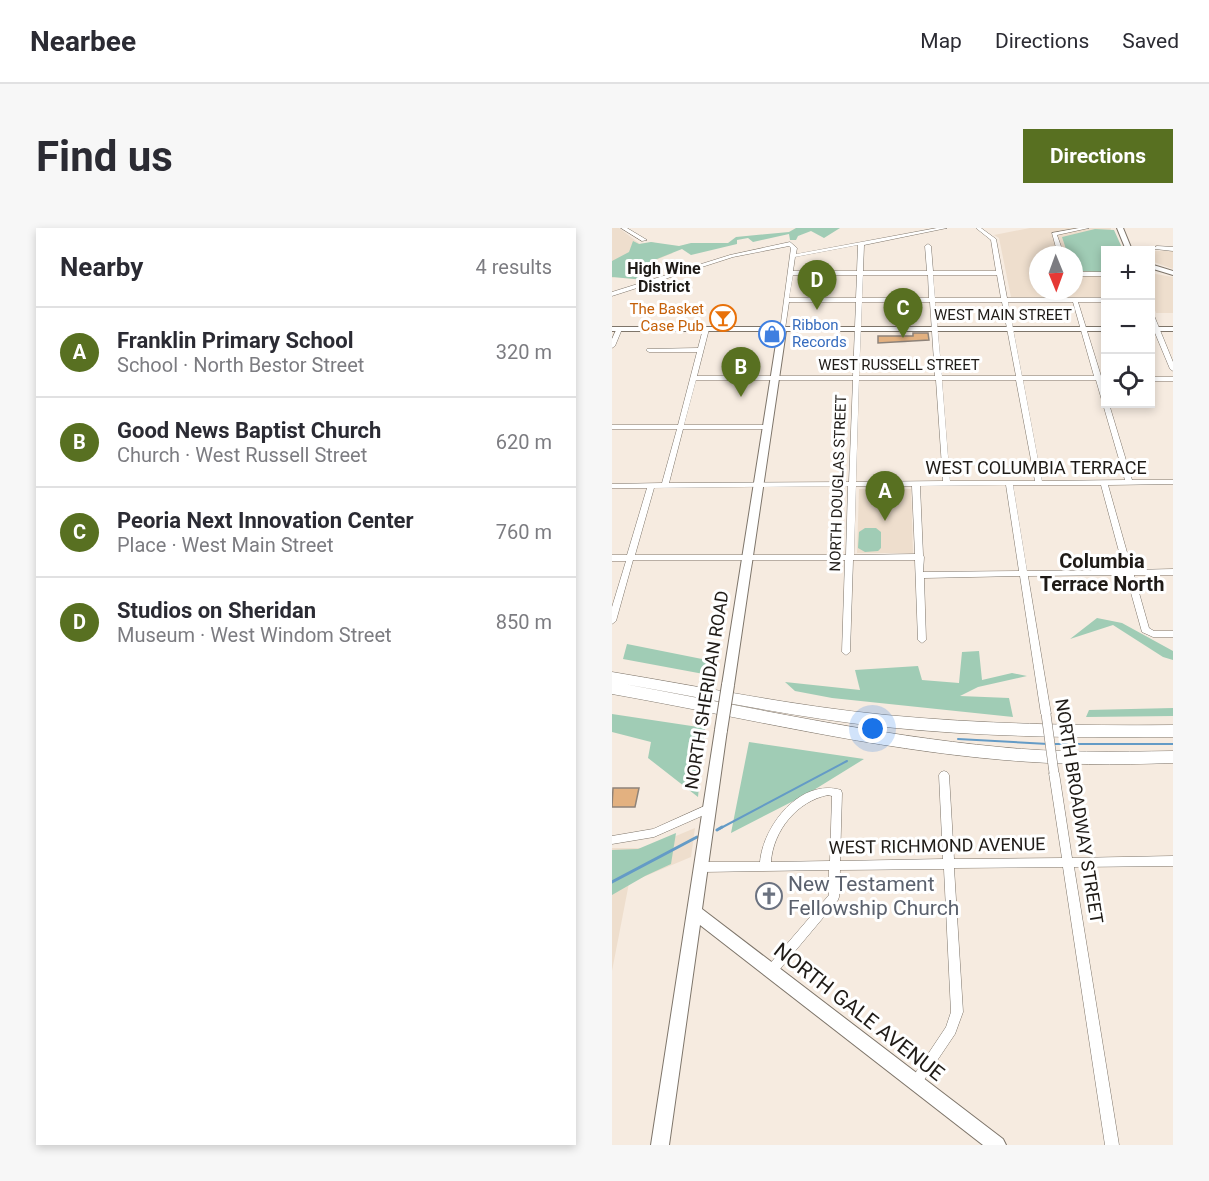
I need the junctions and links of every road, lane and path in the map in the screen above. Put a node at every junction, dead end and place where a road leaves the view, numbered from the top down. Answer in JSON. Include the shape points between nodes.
{"nodes":[{"id":1,"x":623,"y":228,"type":"edge"},
{"id":2,"x":945,"y":228,"type":"edge"},
{"id":3,"x":978,"y":228,"type":"edge"},
{"id":4,"x":1087,"y":228,"type":"edge"},
{"id":5,"x":1120,"y":228,"type":"edge"},
{"id":6,"x":927,"y":230,"type":"edge"},
{"id":7,"x":644,"y":240,"type":"dead end"},
{"id":8,"x":861,"y":244,"type":"junction"},
{"id":9,"x":928,"y":246,"type":"dead end"},
{"id":10,"x":1058,"y":246,"type":"edge"},
{"id":11,"x":1128,"y":246,"type":"edge"},
{"id":12,"x":1157,"y":248,"type":"dead end"},
{"id":13,"x":1173,"y":249,"type":"edge"},
{"id":14,"x":793,"y":256,"type":"junction"},
{"id":15,"x":1155,"y":268,"type":"edge"},
{"id":16,"x":790,"y":273,"type":"junction"},
{"id":17,"x":860,"y":273,"type":"junction"},
{"id":18,"x":930,"y":273,"type":"junction"},
{"id":19,"x":999,"y":273,"type":"junction"},
{"id":20,"x":1173,"y":273,"type":"edge"},
{"id":21,"x":1083,"y":274,"type":"edge"},
{"id":22,"x":1101,"y":274,"type":"edge"},
{"id":23,"x":612,"y":294,"type":"edge"},
{"id":24,"x":787,"y":300,"type":"junction"},
{"id":25,"x":859,"y":300,"type":"junction"},
{"id":26,"x":933,"y":300,"type":"junction"},
{"id":27,"x":1004,"y":300,"type":"junction"},
{"id":28,"x":1029,"y":300,"type":"edge"},
{"id":29,"x":1075,"y":300,"type":"edge"},
{"id":30,"x":1083,"y":300,"type":"edge"},
{"id":31,"x":1101,"y":300,"type":"edge"},
{"id":32,"x":616,"y":329,"type":"edge"},
{"id":33,"x":706,"y":329,"type":"junction"},
{"id":34,"x":782,"y":329,"type":"junction"},
{"id":35,"x":858,"y":329,"type":"junction"},
{"id":36,"x":934,"y":329,"type":"junction"},
{"id":37,"x":1010,"y":329,"type":"junction"},
{"id":38,"x":1083,"y":329,"type":"junction"},
{"id":39,"x":1101,"y":329,"type":"edge"},
{"id":40,"x":1155,"y":329,"type":"edge"},
{"id":41,"x":1173,"y":329,"type":"edge"},
{"id":42,"x":1155,"y":331,"type":"edge"},
{"id":43,"x":612,"y":346,"type":"edge"},
{"id":44,"x":649,"y":350,"type":"dead end"},
{"id":45,"x":700,"y":350,"type":"junction"},
{"id":46,"x":1173,"y":369,"type":"edge"},
{"id":47,"x":693,"y":378,"type":"junction"},
{"id":48,"x":775,"y":378,"type":"junction"},
{"id":49,"x":856,"y":378,"type":"junction"},
{"id":50,"x":938,"y":378,"type":"junction"},
{"id":51,"x":1019,"y":378,"type":"junction"},
{"id":52,"x":1097,"y":378,"type":"junction"},
{"id":53,"x":1101,"y":378,"type":"edge"},
{"id":54,"x":1155,"y":379,"type":"edge"},
{"id":55,"x":1173,"y":379,"type":"edge"},
{"id":56,"x":612,"y":427,"type":"edge"},
{"id":57,"x":680,"y":427,"type":"junction"},
{"id":58,"x":768,"y":427,"type":"junction"},
{"id":59,"x":1173,"y":482,"type":"edge"},
{"id":60,"x":1009,"y":483,"type":"junction"},
{"id":61,"x":1039,"y":483,"type":"junction"},
{"id":62,"x":1104,"y":483,"type":"junction"},
{"id":63,"x":1129,"y":483,"type":"junction"},
{"id":64,"x":852,"y":484,"type":"junction"},
{"id":65,"x":916,"y":484,"type":"junction"},
{"id":66,"x":948,"y":484,"type":"junction"},
{"id":67,"x":759,"y":485,"type":"junction"},
{"id":68,"x":612,"y":486,"type":"edge"},
{"id":69,"x":651,"y":486,"type":"junction"},
{"id":70,"x":665,"y":486,"type":"junction"},
{"id":71,"x":612,"y":552,"type":"edge"},
{"id":72,"x":630,"y":555,"type":"junction"},
{"id":73,"x":747,"y":556,"type":"junction"},
{"id":74,"x":850,"y":557,"type":"junction"},
{"id":75,"x":920,"y":557,"type":"junction"},
{"id":76,"x":612,"y":558,"type":"edge"},
{"id":77,"x":1128,"y":572,"type":"junction"},
{"id":78,"x":1173,"y":572,"type":"edge"},
{"id":79,"x":1023,"y":574,"type":"junction"},
{"id":80,"x":921,"y":575,"type":"junction"},
{"id":81,"x":612,"y":621,"type":"edge"},
{"id":82,"x":1173,"y":634,"type":"edge"},
{"id":83,"x":922,"y":640,"type":"dead end"},
{"id":84,"x":846,"y":652,"type":"dead end"},
{"id":85,"x":612,"y":671,"type":"edge"},
{"id":86,"x":612,"y":677,"type":"edge"},
{"id":87,"x":628,"y":679,"type":"junction"},
{"id":88,"x":612,"y":688,"type":"edge"},
{"id":89,"x":612,"y":695,"type":"edge"},
{"id":90,"x":671,"y":698,"type":"junction"},
{"id":91,"x":1173,"y":722,"type":"edge"},
{"id":92,"x":981,"y":729,"type":"junction"},
{"id":93,"x":1173,"y":731,"type":"edge"},
{"id":94,"x":1173,"y":759,"type":"edge"},
{"id":95,"x":944,"y":775,"type":"dead end"},
{"id":96,"x":710,"y":808,"type":"junction"},
{"id":97,"x":612,"y":840,"type":"edge"},
{"id":98,"x":1068,"y":861,"type":"junction"},
{"id":99,"x":1173,"y":861,"type":"edge"},
{"id":100,"x":949,"y":863,"type":"junction"},
{"id":101,"x":836,"y":864,"type":"junction"},
{"id":102,"x":765,"y":865,"type":"junction"},
{"id":103,"x":702,"y":867,"type":"junction"},
{"id":104,"x":694,"y":912,"type":"junction"},
{"id":105,"x":771,"y":971,"type":"junction"},
{"id":106,"x":916,"y":1082,"type":"junction"},
{"id":107,"x":660,"y":1145,"type":"edge"},
{"id":108,"x":997,"y":1145,"type":"edge"},
{"id":109,"x":1112,"y":1145,"type":"edge"}],
"edges":[{"from":1,"to":7,"type":"street"},
{"from":2,"to":6,"type":"street"},
{"from":3,"to":19,"type":"street","via":[[993,239]]},
{"from":4,"to":10,"type":"street","via":[[1054,234]]},
{"from":5,"to":11,"type":"main road"},
{"from":6,"to":8,"type":"street"},
{"from":8,"to":14,"type":"street"},
{"from":8,"to":17,"type":"street","name":"NORTH DOUGLAS STREET"},
{"from":9,"to":18,"type":"street"},
{"from":12,"to":13,"type":"street"},
{"from":14,"to":16,"type":"street","name":"NORTH SHERIDAN ROAD"},
{"from":14,"to":23,"type":"street","name":"NORTH SHERIDAN ROAD","via":[[794,247],[790,244],[738,254]]},
{"from":15,"to":20,"type":"main road"},
{"from":16,"to":17,"type":"street"},
{"from":16,"to":24,"type":"street","name":"NORTH SHERIDAN ROAD"},
{"from":17,"to":18,"type":"street"},
{"from":17,"to":25,"type":"street","name":"NORTH DOUGLAS STREET"},
{"from":18,"to":19,"type":"street"},
{"from":18,"to":26,"type":"street"},
{"from":19,"to":27,"type":"street"},
{"from":21,"to":22,"type":"street"},
{"from":24,"to":25,"type":"street"},
{"from":24,"to":34,"type":"street","name":"NORTH SHERIDAN ROAD"},
{"from":25,"to":26,"type":"street"},
{"from":25,"to":35,"type":"street","name":"NORTH DOUGLAS STREET"},
{"from":26,"to":27,"type":"street"},
{"from":26,"to":36,"type":"street"},
{"from":27,"to":28,"type":"street"},
{"from":27,"to":37,"type":"street"},
{"from":29,"to":38,"type":"street"},
{"from":30,"to":31,"type":"street"},
{"from":32,"to":33,"type":"main road","name":"WEST MAIN STREET"},
{"from":32,"to":43,"type":"street"},
{"from":33,"to":34,"type":"main road","name":"WEST MAIN STREET"},
{"from":33,"to":45,"type":"street"},
{"from":34,"to":35,"type":"main road","name":"WEST MAIN STREET"},
{"from":34,"to":48,"type":"main road","name":"NORTH SHERIDAN ROAD"},
{"from":35,"to":36,"type":"main road","name":"WEST MAIN STREET"},
{"from":35,"to":49,"type":"street","name":"NORTH DOUGLAS STREET"},
{"from":36,"to":37,"type":"main road","name":"WEST MAIN STREET"},
{"from":36,"to":50,"type":"street"},
{"from":37,"to":38,"type":"main road","name":"WEST MAIN STREET"},
{"from":37,"to":51,"type":"street"},
{"from":38,"to":39,"type":"main road","name":"WEST MAIN STREET"},
{"from":38,"to":52,"type":"street"},
{"from":40,"to":41,"type":"main road"},
{"from":42,"to":46,"type":"street"},
{"from":44,"to":45,"type":"street"},
{"from":45,"to":47,"type":"street"},
{"from":47,"to":48,"type":"street","name":"WEST RUSSELL STREET"},
{"from":47,"to":57,"type":"street"},
{"from":48,"to":49,"type":"street","name":"WEST RUSSELL STREET"},
{"from":48,"to":58,"type":"main road","name":"NORTH SHERIDAN ROAD"},
{"from":49,"to":50,"type":"street","name":"WEST RUSSELL STREET"},
{"from":49,"to":64,"type":"street","name":"NORTH DOUGLAS STREET"},
{"from":50,"to":51,"type":"street","name":"WEST RUSSELL STREET"},
{"from":50,"to":66,"type":"street"},
{"from":51,"to":52,"type":"street","name":"WEST RUSSELL STREET"},
{"from":51,"to":61,"type":"street"},
{"from":52,"to":53,"type":"street","name":"WEST RUSSELL STREET"},
{"from":52,"to":63,"type":"street"},
{"from":54,"to":55,"type":"street"},
{"from":56,"to":57,"type":"street"},
{"from":57,"to":58,"type":"street"},
{"from":57,"to":70,"type":"street"},
{"from":58,"to":67,"type":"main road","name":"NORTH SHERIDAN ROAD"},
{"from":59,"to":63,"type":"street","name":"WEST COLUMBIA TERRACE"},
{"from":60,"to":61,"type":"street","name":"WEST COLUMBIA TERRACE"},
{"from":60,"to":66,"type":"street","name":"WEST COLUMBIA TERRACE"},
{"from":60,"to":79,"type":"street","name":"NORTH BROADWAY STREET"},
{"from":61,"to":62,"type":"street","name":"WEST COLUMBIA TERRACE"},
{"from":62,"to":63,"type":"street","name":"WEST COLUMBIA TERRACE"},
{"from":62,"to":77,"type":"street"},
{"from":64,"to":65,"type":"street","name":"WEST COLUMBIA TERRACE"},
{"from":64,"to":67,"type":"street","name":"WEST COLUMBIA TERRACE"},
{"from":64,"to":74,"type":"street","name":"NORTH DOUGLAS STREET"},
{"from":65,"to":66,"type":"street","name":"WEST COLUMBIA TERRACE"},
{"from":65,"to":75,"type":"street"},
{"from":67,"to":70,"type":"street","name":"WEST COLUMBIA TERRACE"},
{"from":67,"to":73,"type":"main road","name":"NORTH SHERIDAN ROAD"},
{"from":68,"to":69,"type":"street","name":"WEST COLUMBIA TERRACE"},
{"from":69,"to":70,"type":"street","name":"WEST COLUMBIA TERRACE"},
{"from":69,"to":72,"type":"street"},
{"from":71,"to":72,"type":"street"},
{"from":72,"to":73,"type":"street"},
{"from":72,"to":76,"type":"street"},
{"from":72,"to":81,"type":"street"},
{"from":73,"to":74,"type":"street"},
{"from":73,"to":96,"type":"main road","name":"NORTH SHERIDAN ROAD","bridge":true},
{"from":74,"to":75,"type":"street"},
{"from":74,"to":84,"type":"street","name":"NORTH DOUGLAS STREET"},
{"from":75,"to":80,"type":"street"},
{"from":77,"to":78,"type":"street"},
{"from":77,"to":79,"type":"street"},
{"from":77,"to":82,"type":"street","via":[[1148,633]]},
{"from":79,"to":80,"type":"street"},
{"from":79,"to":98,"type":"street","name":"NORTH BROADWAY STREET","bridge":true},
{"from":80,"to":83,"type":"street"},
{"from":85,"to":87,"type":"highway"},
{"from":86,"to":87,"type":"highway"},
{"from":87,"to":92,"type":"highway","via":[[786,708]]},
{"from":88,"to":90,"type":"highway"},
{"from":89,"to":90,"type":"highway"},
{"from":90,"to":94,"type":"highway","via":[[825,728],[978,751]]},
{"from":91,"to":92,"type":"highway"},
{"from":92,"to":93,"type":"highway"},
{"from":95,"to":100,"type":"street"},
{"from":96,"to":97,"type":"street","via":[[654,833]]},
{"from":96,"to":103,"type":"main road","name":"NORTH SHERIDAN ROAD"},
{"from":98,"to":99,"type":"street","name":"WEST RICHMOND AVENUE"},
{"from":98,"to":100,"type":"street","name":"WEST RICHMOND AVENUE"},
{"from":98,"to":109,"type":"street","name":"NORTH BROADWAY STREET"},
{"from":100,"to":101,"type":"street","name":"WEST RICHMOND AVENUE"},
{"from":100,"to":106,"type":"street","via":[[957,1012],[951,1030]]},
{"from":101,"to":102,"type":"street","name":"WEST RICHMOND AVENUE"},
{"from":101,"to":102,"type":"street","via":[[839,797],[835,792],[817,793],[785,815],[770,838]]},
{"from":101,"to":105,"type":"street","via":[[832,901]]},
{"from":102,"to":103,"type":"street","name":"WEST RICHMOND AVENUE"},
{"from":103,"to":104,"type":"main road","name":"NORTH SHERIDAN ROAD"},
{"from":104,"to":105,"type":"main road","name":"NORTH GALE AVENUE"},
{"from":104,"to":107,"type":"main road","name":"NORTH SHERIDAN ROAD"},
{"from":105,"to":106,"type":"main road","name":"NORTH GALE AVENUE"},
{"from":106,"to":108,"type":"main road","name":"NORTH GALE AVENUE"}]}
